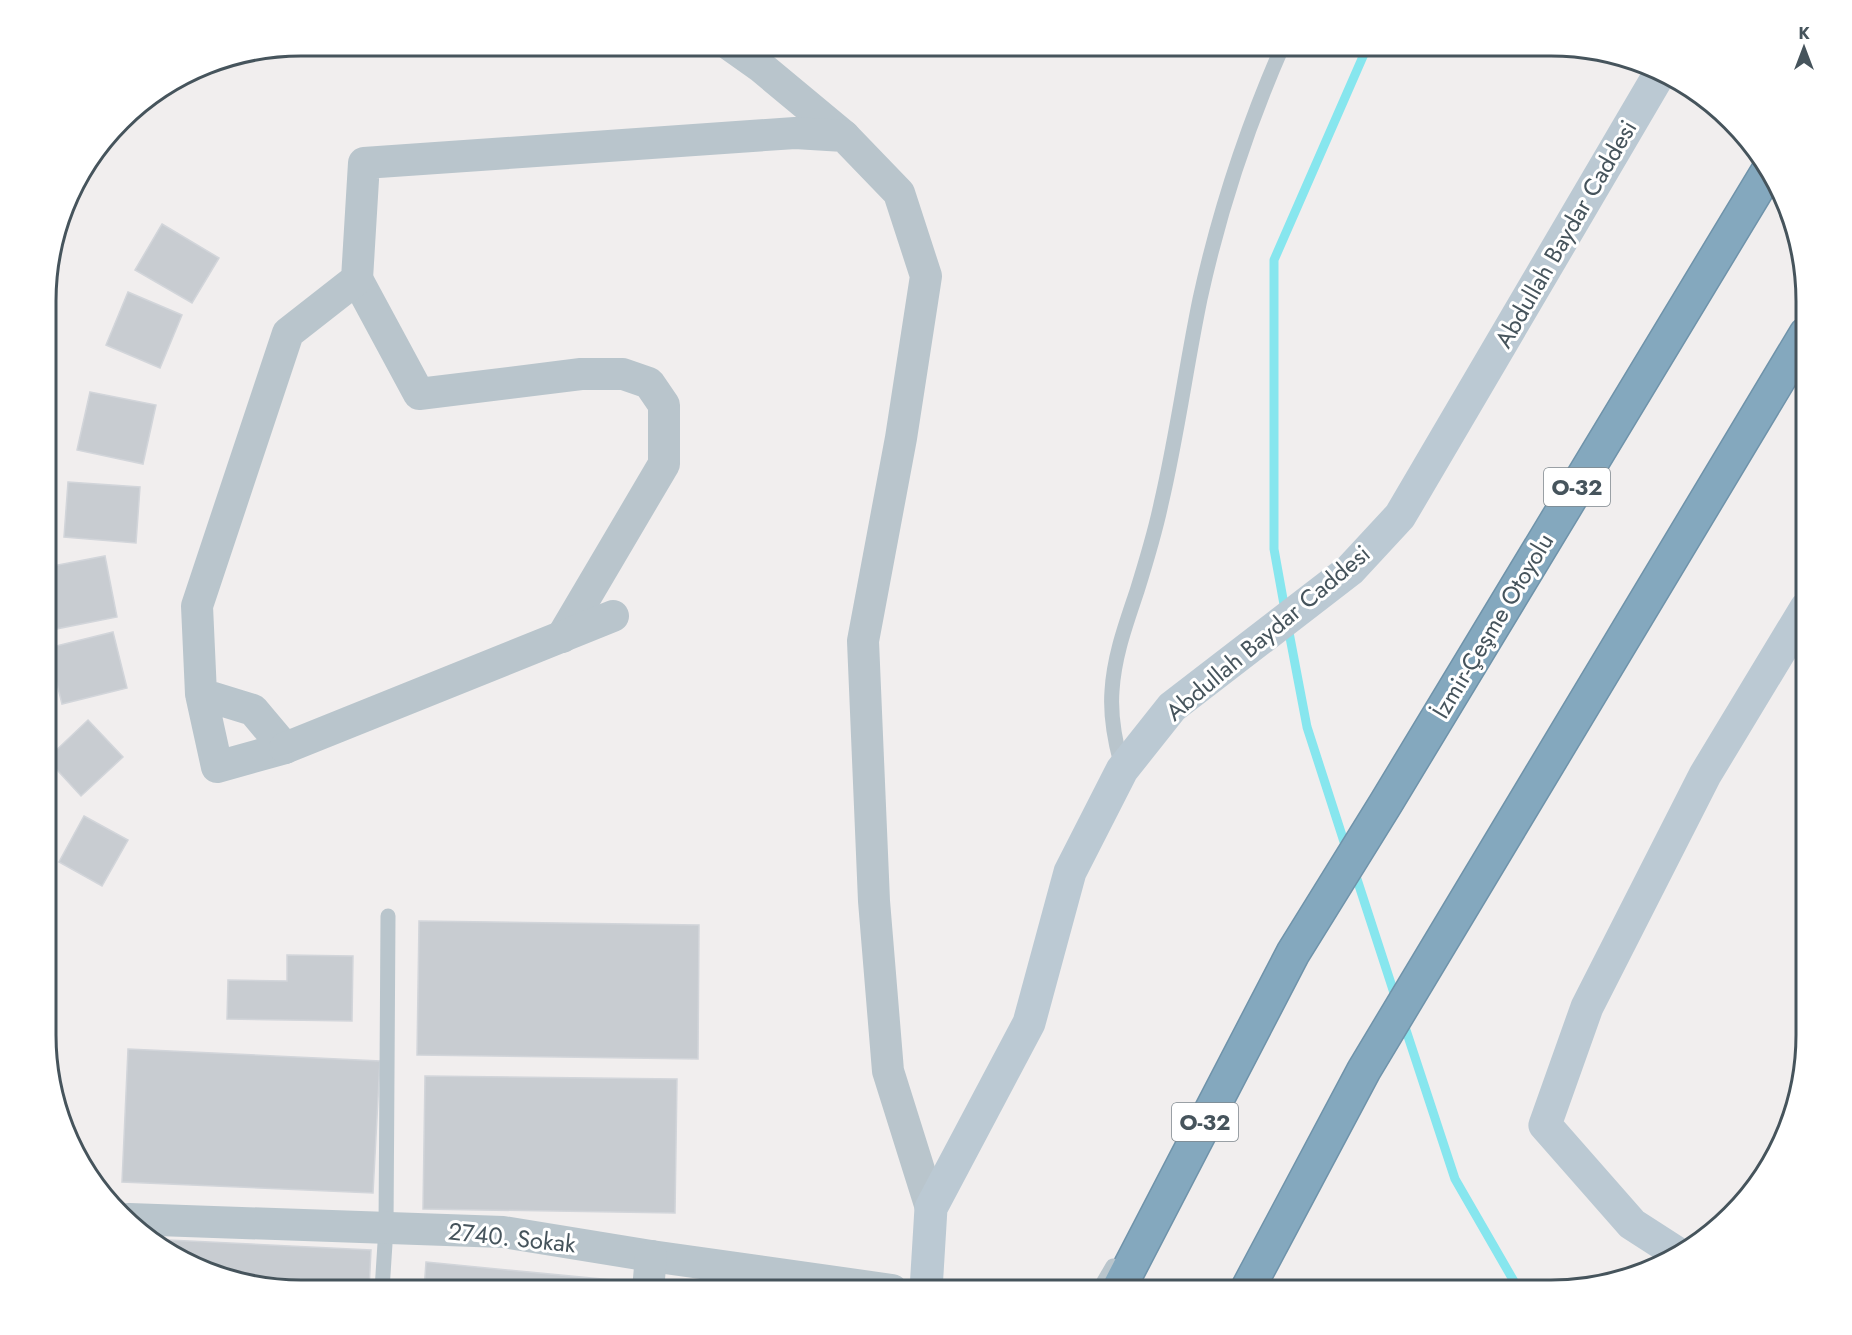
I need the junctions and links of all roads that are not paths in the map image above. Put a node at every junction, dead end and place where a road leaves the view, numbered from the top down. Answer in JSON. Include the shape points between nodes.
{"nodes":[{"id":1,"x":746,"y":56,"type":"edge"},
{"id":2,"x":1277,"y":56,"type":"edge"},
{"id":3,"x":1656,"y":79,"type":"edge"},
{"id":4,"x":844,"y":136,"type":"junction"},
{"id":5,"x":1764,"y":178,"type":"edge"},
{"id":6,"x":357,"y":279,"type":"junction"},
{"id":7,"x":1796,"y":351,"type":"edge"},
{"id":8,"x":613,"y":616,"type":"dead end"},
{"id":9,"x":1796,"y":625,"type":"edge"},
{"id":10,"x":562,"y":637,"type":"junction"},
{"id":11,"x":201,"y":694,"type":"junction"},
{"id":12,"x":285,"y":748,"type":"junction"},
{"id":13,"x":1122,"y":770,"type":"junction"},
{"id":14,"x":388,"y":916,"type":"dead end"},
{"id":15,"x":1293,"y":954,"type":"junction"},
{"id":16,"x":931,"y":1208,"type":"junction"},
{"id":17,"x":139,"y":1219,"type":"edge"},
{"id":18,"x":387,"y":1228,"type":"junction"},
{"id":19,"x":1670,"y":1249,"type":"edge"},
{"id":20,"x":651,"y":1256,"type":"junction"},
{"id":21,"x":383,"y":1280,"type":"edge"},
{"id":22,"x":649,"y":1280,"type":"edge"},
{"id":23,"x":821,"y":1280,"type":"edge"},
{"id":24,"x":927,"y":1280,"type":"edge"},
{"id":25,"x":1105,"y":1280,"type":"edge"},
{"id":26,"x":1123,"y":1280,"type":"edge"},
{"id":27,"x":1252,"y":1280,"type":"edge"}],
"edges":[{"from":1,"to":4,"type":"street"},
{"from":2,"to":13,"type":"lane","via":[[1236,166],[1216,235],[1161,506],[1118,648],[1112,715]]},
{"from":3,"to":13,"type":"street","name":"Abdullah Baydar Caddesi","via":[[1400,516],[1350,570],[1172,707]]},
{"from":4,"to":6,"type":"street","via":[[795,133],[364,163]]},
{"from":4,"to":16,"type":"street","via":[[899,193],[926,276],[863,641],[874,901],[888,1071]]},
{"from":5,"to":15,"type":"highway","name":"İzmir-Çeşme Otoyolu","number":"O-32"},
{"from":6,"to":10,"type":"street","via":[[419,394],[581,374],[623,374],[649,383],[664,405],[664,464]]},
{"from":6,"to":11,"type":"street","via":[[288,333],[197,606]]},
{"from":7,"to":27,"type":"highway","via":[[1364,1070]]},
{"from":8,"to":10,"type":"street"},
{"from":9,"to":19,"type":"street","via":[[1706,775],[1587,1007],[1545,1125],[1632,1224]]},
{"from":10,"to":12,"type":"street"},
{"from":11,"to":12,"type":"street","via":[[252,710]]},
{"from":11,"to":12,"type":"street","via":[[217,767]]},
{"from":13,"to":16,"type":"street","name":"Abdullah Baydar Caddesi","via":[[1070,872],[1029,1023]]},
{"from":14,"to":18,"type":"lane"},
{"from":15,"to":25,"type":"lane"},
{"from":15,"to":26,"type":"highway","number":"O-32"},
{"from":16,"to":24,"type":"street","name":"Abdullah Baydar Caddesi"},
{"from":17,"to":18,"type":"street","name":"2740. Sokak"},
{"from":18,"to":20,"type":"street","name":"2740. Sokak","via":[[502,1232]]},
{"from":18,"to":21,"type":"lane"},
{"from":20,"to":22,"type":"street"},
{"from":20,"to":23,"type":"street","name":"2740. Sokak"}]}
